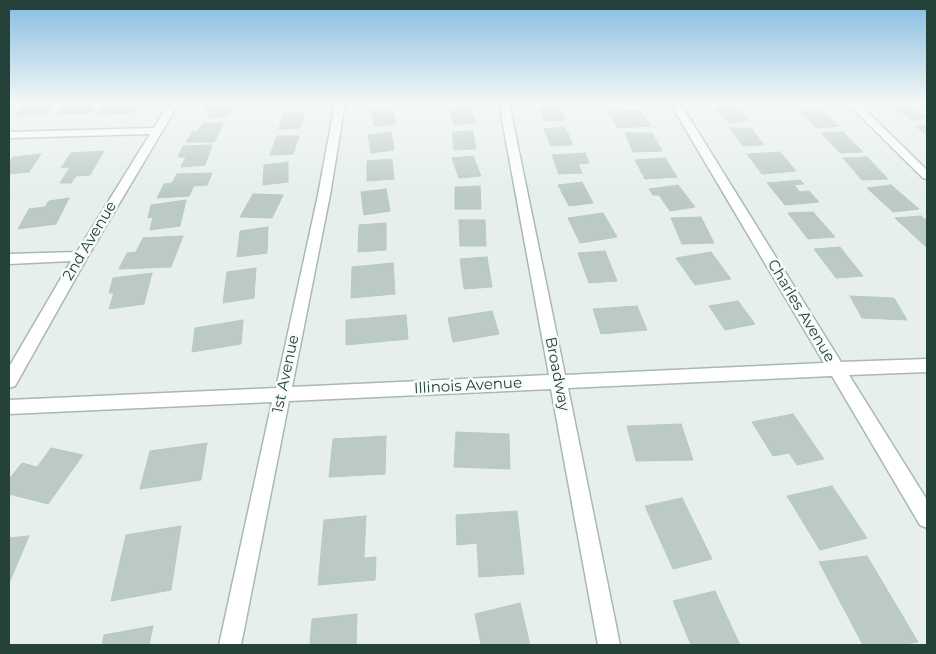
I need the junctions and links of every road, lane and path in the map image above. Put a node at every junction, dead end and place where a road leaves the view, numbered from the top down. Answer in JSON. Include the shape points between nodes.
{"nodes":[{"id":1,"x":64,"y":134,"type":"edge"},
{"id":2,"x":155,"y":134,"type":"edge"},
{"id":3,"x":335,"y":134,"type":"edge"},
{"id":4,"x":510,"y":134,"type":"edge"},
{"id":5,"x":694,"y":134,"type":"edge"},
{"id":6,"x":883,"y":134,"type":"edge"},
{"id":7,"x":9,"y":135,"type":"edge"},
{"id":8,"x":927,"y":176,"type":"edge"},
{"id":9,"x":80,"y":256,"type":"junction"},
{"id":10,"x":9,"y":259,"type":"edge"},
{"id":11,"x":927,"y":365,"type":"edge"},
{"id":12,"x":837,"y":369,"type":"junction"},
{"id":13,"x":9,"y":381,"type":"edge"},
{"id":14,"x":558,"y":382,"type":"junction"},
{"id":15,"x":282,"y":394,"type":"junction"},
{"id":16,"x":9,"y":407,"type":"edge"},
{"id":17,"x":927,"y":518,"type":"edge"},
{"id":18,"x":230,"y":645,"type":"edge"},
{"id":19,"x":609,"y":645,"type":"edge"}],
"edges":[{"from":1,"to":7,"type":"street"},
{"from":2,"to":9,"type":"street","name":"2nd Avenue"},
{"from":3,"to":15,"type":"street","name":"1st Avenue"},
{"from":4,"to":14,"type":"street","name":"Broadway"},
{"from":5,"to":12,"type":"street","name":"Charles Avenue"},
{"from":6,"to":8,"type":"street"},
{"from":9,"to":10,"type":"street"},
{"from":9,"to":13,"type":"street","name":"2nd Avenue"},
{"from":11,"to":12,"type":"street","name":"Illinois Avenue"},
{"from":12,"to":14,"type":"street","name":"Illinois Avenue"},
{"from":12,"to":17,"type":"street","name":"Charles Avenue"},
{"from":14,"to":15,"type":"street","name":"Illinois Avenue"},
{"from":14,"to":19,"type":"street","name":"Broadway"},
{"from":15,"to":16,"type":"street","name":"Illinois Avenue"},
{"from":15,"to":18,"type":"street","name":"1st Avenue"}]}
